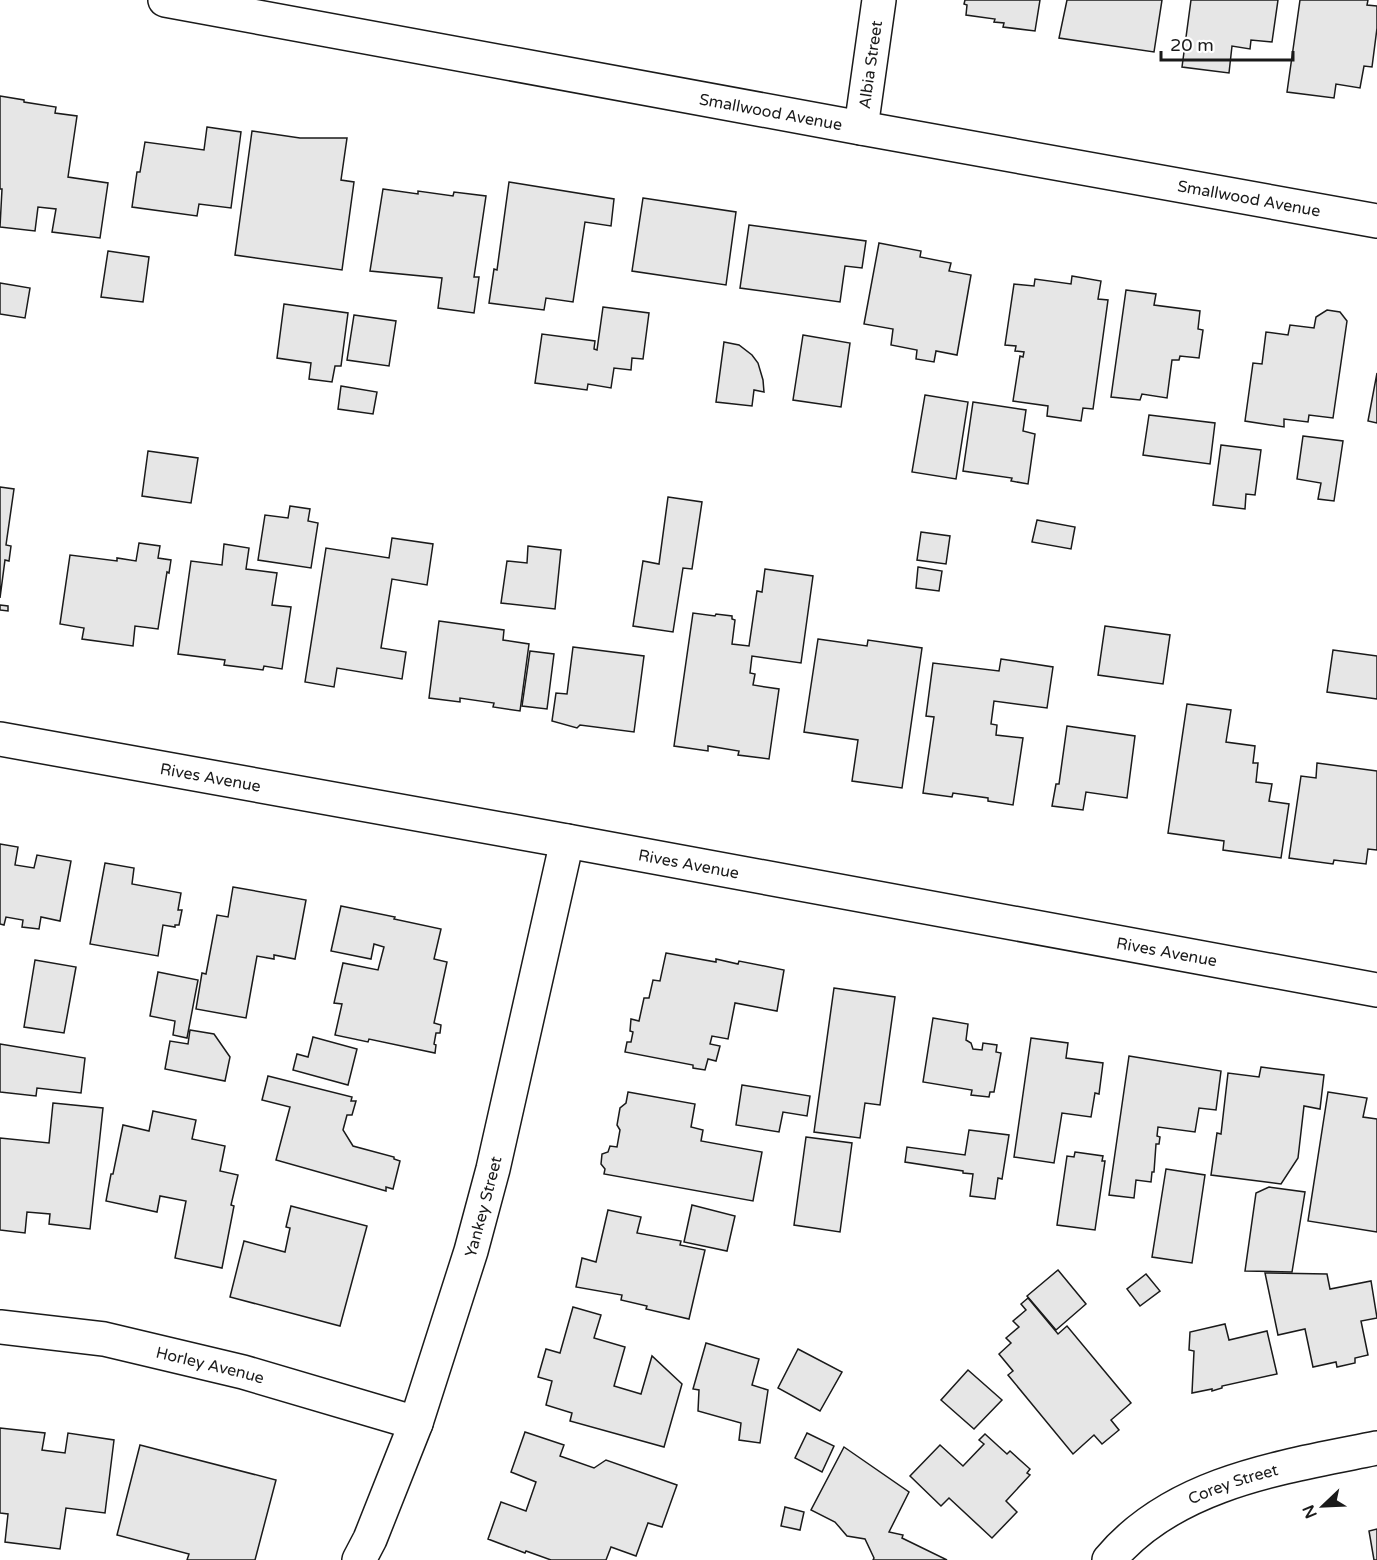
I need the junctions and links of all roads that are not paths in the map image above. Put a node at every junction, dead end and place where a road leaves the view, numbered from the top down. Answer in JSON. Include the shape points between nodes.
{"nodes":[{"id":1,"x":165,"y":0,"type":"edge"},
{"id":2,"x":879,"y":0,"type":"edge"},
{"id":3,"x":861,"y":128,"type":"junction"},
{"id":4,"x":1377,"y":221,"type":"edge"},
{"id":5,"x":0,"y":740,"type":"edge"},
{"id":6,"x":567,"y":841,"type":"junction"},
{"id":7,"x":1377,"y":990,"type":"edge"},
{"id":8,"x":0,"y":1327,"type":"edge"},
{"id":9,"x":416,"y":1423,"type":"junction"},
{"id":10,"x":1377,"y":1448,"type":"edge"},
{"id":11,"x":359,"y":1560,"type":"edge"},
{"id":12,"x":1109,"y":1560,"type":"edge"}],
"edges":[{"from":1,"to":3,"type":"street","name":"Smallwood Avenue"},
{"from":2,"to":3,"type":"street","name":"Albia Street"},
{"from":3,"to":4,"type":"street","name":"Smallwood Avenue"},
{"from":5,"to":6,"type":"street","name":"Rives Avenue"},
{"from":6,"to":7,"type":"street","name":"Rives Avenue"},
{"from":6,"to":9,"type":"street","name":"Yankey Street","via":[[493,1169]]},
{"from":8,"to":9,"type":"street","name":"Horley Avenue","via":[[116,1341],[243,1372]]},
{"from":9,"to":11,"type":"street","name":"Yankey Street"},
{"from":10,"to":12,"type":"street","name":"Corey Street","via":[[1270,1469],[1180,1502],[1124,1542]]}]}
